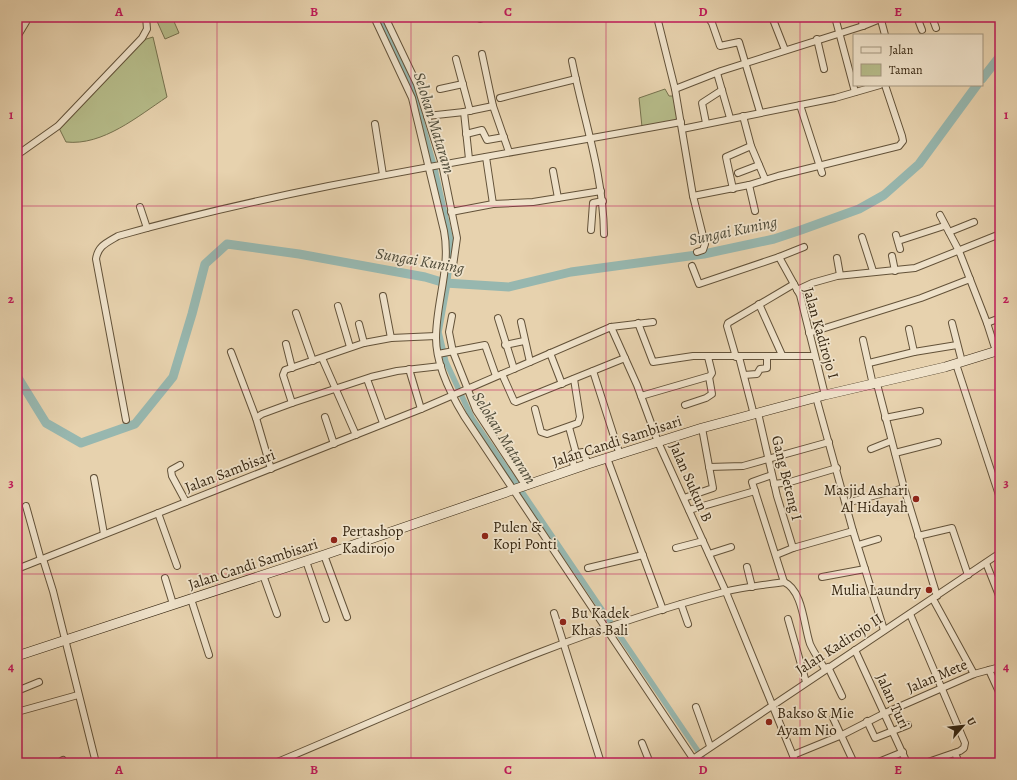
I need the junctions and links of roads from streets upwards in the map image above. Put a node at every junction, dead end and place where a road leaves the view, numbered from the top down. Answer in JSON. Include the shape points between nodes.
{"nodes":[{"id":1,"x":153,"y":17,"type":"edge"},
{"id":2,"x":374,"y":17,"type":"edge"},
{"id":3,"x":386,"y":17,"type":"edge"},
{"id":4,"x":476,"y":17,"type":"edge"},
{"id":5,"x":486,"y":17,"type":"edge"},
{"id":6,"x":657,"y":17,"type":"edge"},
{"id":7,"x":708,"y":17,"type":"edge"},
{"id":8,"x":772,"y":17,"type":"edge"},
{"id":9,"x":835,"y":17,"type":"edge"},
{"id":10,"x":861,"y":17,"type":"edge"},
{"id":11,"x":917,"y":17,"type":"edge"},
{"id":12,"x":932,"y":17,"type":"edge"},
{"id":13,"x":146,"y":18,"type":"edge"},
{"id":14,"x":883,"y":18,"type":"edge"},
{"id":15,"x":26,"y":22,"type":"dead end"},
{"id":16,"x":863,"y":26,"type":"junction"},
{"id":17,"x":936,"y":28,"type":"dead end"},
{"id":18,"x":922,"y":30,"type":"dead end"},
{"id":19,"x":839,"y":33,"type":"junction"},
{"id":20,"x":884,"y":34,"type":"edge"},
{"id":21,"x":17,"y":37,"type":"edge"},
{"id":22,"x":817,"y":39,"type":"junction"},
{"id":23,"x":785,"y":50,"type":"junction"},
{"id":24,"x":482,"y":54,"type":"dead end"},
{"id":25,"x":456,"y":59,"type":"dead end"},
{"id":26,"x":572,"y":61,"type":"dead end"},
{"id":27,"x":745,"y":63,"type":"junction"},
{"id":28,"x":824,"y":70,"type":"dead end"},
{"id":29,"x":717,"y":72,"type":"junction"},
{"id":30,"x":576,"y":79,"type":"junction"},
{"id":31,"x":463,"y":84,"type":"junction"},
{"id":32,"x":853,"y":85,"type":"edge"},
{"id":33,"x":853,"y":86,"type":"edge"},
{"id":34,"x":876,"y":86,"type":"edge"},
{"id":35,"x":885,"y":86,"type":"edge"},
{"id":36,"x":440,"y":89,"type":"dead end"},
{"id":37,"x":675,"y":90,"type":"junction"},
{"id":38,"x":722,"y":90,"type":"junction"},
{"id":39,"x":855,"y":92,"type":"junction"},
{"id":40,"x":500,"y":98,"type":"dead end"},
{"id":41,"x":800,"y":105,"type":"junction"},
{"id":42,"x":493,"y":106,"type":"junction"},
{"id":43,"x":467,"y":112,"type":"junction"},
{"id":44,"x":760,"y":112,"type":"junction"},
{"id":45,"x":427,"y":116,"type":"junction"},
{"id":46,"x":743,"y":116,"type":"junction"},
{"id":47,"x":730,"y":118,"type":"junction"},
{"id":48,"x":375,"y":124,"type":"dead end"},
{"id":49,"x":706,"y":124,"type":"junction"},
{"id":50,"x":681,"y":125,"type":"junction"},
{"id":51,"x":466,"y":134,"type":"junction"},
{"id":52,"x":504,"y":137,"type":"junction"},
{"id":53,"x":591,"y":139,"type":"junction"},
{"id":54,"x":752,"y":146,"type":"junction"},
{"id":55,"x":509,"y":152,"type":"junction"},
{"id":56,"x":17,"y":155,"type":"edge"},
{"id":57,"x":486,"y":157,"type":"junction"},
{"id":58,"x":469,"y":159,"type":"junction"},
{"id":59,"x":441,"y":164,"type":"junction"},
{"id":60,"x":759,"y":165,"type":"junction"},
{"id":61,"x":819,"y":165,"type":"junction"},
{"id":62,"x":431,"y":166,"type":"junction"},
{"id":63,"x":553,"y":170,"type":"dead end"},
{"id":64,"x":738,"y":173,"type":"dead end"},
{"id":65,"x":822,"y":173,"type":"dead end"},
{"id":66,"x":383,"y":176,"type":"junction"},
{"id":67,"x":765,"y":179,"type":"junction"},
{"id":68,"x":749,"y":185,"type":"junction"},
{"id":69,"x":732,"y":189,"type":"junction"},
{"id":70,"x":601,"y":191,"type":"junction"},
{"id":71,"x":693,"y":196,"type":"junction"},
{"id":72,"x":558,"y":198,"type":"junction"},
{"id":73,"x":603,"y":201,"type":"junction"},
{"id":74,"x":493,"y":204,"type":"junction"},
{"id":75,"x":140,"y":206,"type":"dead end"},
{"id":76,"x":755,"y":211,"type":"dead end"},
{"id":77,"x":452,"y":212,"type":"junction"},
{"id":78,"x":940,"y":215,"type":"dead end"},
{"id":79,"x":974,"y":222,"type":"dead end"},
{"id":80,"x":944,"y":226,"type":"junction"},
{"id":81,"x":147,"y":228,"type":"junction"},
{"id":82,"x":592,"y":230,"type":"dead end"},
{"id":83,"x":949,"y":232,"type":"junction"},
{"id":84,"x":604,"y":234,"type":"dead end"},
{"id":85,"x":896,"y":234,"type":"dead end"},
{"id":86,"x":1000,"y":234,"type":"edge"},
{"id":87,"x":862,"y":237,"type":"dead end"},
{"id":88,"x":898,"y":241,"type":"junction"},
{"id":89,"x":804,"y":247,"type":"dead end"},
{"id":90,"x":900,"y":249,"type":"dead end"},
{"id":91,"x":959,"y":251,"type":"junction"},
{"id":92,"x":697,"y":252,"type":"dead end"},
{"id":93,"x":892,"y":256,"type":"dead end"},
{"id":94,"x":779,"y":258,"type":"junction"},
{"id":95,"x":837,"y":258,"type":"dead end"},
{"id":96,"x":447,"y":265,"type":"junction"},
{"id":97,"x":692,"y":266,"type":"dead end"},
{"id":98,"x":895,"y":271,"type":"junction"},
{"id":99,"x":873,"y":272,"type":"junction"},
{"id":100,"x":840,"y":275,"type":"junction"},
{"id":101,"x":970,"y":280,"type":"junction"},
{"id":102,"x":794,"y":284,"type":"junction"},
{"id":103,"x":798,"y":290,"type":"junction"},
{"id":104,"x":383,"y":296,"type":"dead end"},
{"id":105,"x":759,"y":304,"type":"junction"},
{"id":106,"x":338,"y":306,"type":"dead end"},
{"id":107,"x":296,"y":313,"type":"dead end"},
{"id":108,"x":452,"y":316,"type":"dead end"},
{"id":109,"x":498,"y":318,"type":"dead end"},
{"id":110,"x":1000,"y":318,"type":"edge"},
{"id":111,"x":521,"y":322,"type":"dead end"},
{"id":112,"x":653,"y":322,"type":"dead end"},
{"id":113,"x":638,"y":323,"type":"junction"},
{"id":114,"x":952,"y":323,"type":"dead end"},
{"id":115,"x":987,"y":323,"type":"junction"},
{"id":116,"x":359,"y":324,"type":"dead end"},
{"id":117,"x":611,"y":327,"type":"junction"},
{"id":118,"x":909,"y":329,"type":"dead end"},
{"id":119,"x":809,"y":333,"type":"junction"},
{"id":120,"x":436,"y":336,"type":"junction"},
{"id":121,"x":391,"y":338,"type":"junction"},
{"id":122,"x":863,"y":340,"type":"dead end"},
{"id":123,"x":524,"y":341,"type":"junction"},
{"id":124,"x":364,"y":343,"type":"junction"},
{"id":125,"x":286,"y":344,"type":"dead end"},
{"id":126,"x":958,"y":345,"type":"junction"},
{"id":127,"x":505,"y":346,"type":"junction"},
{"id":128,"x":350,"y":347,"type":"junction"},
{"id":129,"x":998,"y":350,"type":"edge"},
{"id":130,"x":231,"y":352,"type":"dead end"},
{"id":131,"x":450,"y":352,"type":"junction"},
{"id":132,"x":914,"y":352,"type":"junction"},
{"id":133,"x":550,"y":353,"type":"junction"},
{"id":134,"x":439,"y":354,"type":"junction"},
{"id":135,"x":782,"y":355,"type":"junction"},
{"id":136,"x":767,"y":356,"type":"junction"},
{"id":137,"x":815,"y":356,"type":"junction"},
{"id":138,"x":708,"y":357,"type":"junction"},
{"id":139,"x":737,"y":357,"type":"junction"},
{"id":140,"x":322,"y":358,"type":"junction"},
{"id":141,"x":625,"y":358,"type":"junction"},
{"id":142,"x":313,"y":362,"type":"junction"},
{"id":143,"x":530,"y":362,"type":"junction"},
{"id":144,"x":869,"y":363,"type":"junction"},
{"id":145,"x":959,"y":363,"type":"junction"},
{"id":146,"x":441,"y":366,"type":"junction"},
{"id":147,"x":292,"y":368,"type":"junction"},
{"id":148,"x":514,"y":368,"type":"junction"},
{"id":149,"x":409,"y":369,"type":"junction"},
{"id":150,"x":592,"y":371,"type":"junction"},
{"id":151,"x":499,"y":375,"type":"junction"},
{"id":152,"x":744,"y":375,"type":"junction"},
{"id":153,"x":709,"y":377,"type":"junction"},
{"id":154,"x":367,"y":379,"type":"junction"},
{"id":155,"x":574,"y":379,"type":"junction"},
{"id":156,"x":562,"y":384,"type":"junction"},
{"id":157,"x":875,"y":384,"type":"junction"},
{"id":158,"x":336,"y":388,"type":"junction"},
{"id":159,"x":465,"y":389,"type":"junction"},
{"id":160,"x":454,"y":395,"type":"junction"},
{"id":161,"x":641,"y":396,"type":"junction"},
{"id":162,"x":820,"y":396,"type":"junction"},
{"id":163,"x":292,"y":403,"type":"junction"},
{"id":164,"x":685,"y":404,"type":"dead end"},
{"id":165,"x":421,"y":409,"type":"junction"},
{"id":166,"x":535,"y":409,"type":"dead end"},
{"id":167,"x":920,"y":411,"type":"dead end"},
{"id":168,"x":756,"y":414,"type":"junction"},
{"id":169,"x":325,"y":417,"type":"dead end"},
{"id":170,"x":256,"y":418,"type":"junction"},
{"id":171,"x":886,"y":418,"type":"junction"},
{"id":172,"x":126,"y":420,"type":"dead end"},
{"id":173,"x":383,"y":423,"type":"junction"},
{"id":174,"x":569,"y":427,"type":"junction"},
{"id":175,"x":702,"y":428,"type":"junction"},
{"id":176,"x":356,"y":435,"type":"junction"},
{"id":177,"x":658,"y":442,"type":"junction"},
{"id":178,"x":829,"y":442,"type":"junction"},
{"id":179,"x":891,"y":442,"type":"junction"},
{"id":180,"x":938,"y":442,"type":"dead end"},
{"id":181,"x":334,"y":444,"type":"junction"},
{"id":182,"x":871,"y":449,"type":"dead end"},
{"id":183,"x":576,"y":453,"type":"junction"},
{"id":184,"x":895,"y":453,"type":"junction"},
{"id":185,"x":620,"y":455,"type":"junction"},
{"id":186,"x":607,"y":458,"type":"junction"},
{"id":187,"x":769,"y":458,"type":"junction"},
{"id":188,"x":180,"y":464,"type":"dead end"},
{"id":189,"x":588,"y":464,"type":"junction"},
{"id":190,"x":709,"y":467,"type":"junction"},
{"id":191,"x":836,"y":468,"type":"junction"},
{"id":192,"x":271,"y":469,"type":"junction"},
{"id":193,"x":575,"y":469,"type":"junction"},
{"id":194,"x":772,"y":475,"type":"junction"},
{"id":195,"x":94,"y":478,"type":"dead end"},
{"id":196,"x":774,"y":484,"type":"junction"},
{"id":197,"x":904,"y":488,"type":"junction"},
{"id":198,"x":520,"y":489,"type":"junction"},
{"id":199,"x":755,"y":491,"type":"junction"},
{"id":200,"x":684,"y":498,"type":"junction"},
{"id":201,"x":1000,"y":498,"type":"edge"},
{"id":202,"x":846,"y":500,"type":"junction"},
{"id":203,"x":186,"y":502,"type":"junction"},
{"id":204,"x":26,"y":506,"type":"dead end"},
{"id":205,"x":689,"y":510,"type":"junction"},
{"id":206,"x":158,"y":513,"type":"junction"},
{"id":207,"x":853,"y":531,"type":"junction"},
{"id":208,"x":104,"y":534,"type":"junction"},
{"id":209,"x":918,"y":536,"type":"junction"},
{"id":210,"x":878,"y":539,"type":"dead end"},
{"id":211,"x":703,"y":541,"type":"junction"},
{"id":212,"x":858,"y":545,"type":"junction"},
{"id":213,"x":731,"y":547,"type":"dead end"},
{"id":214,"x":676,"y":548,"type":"dead end"},
{"id":215,"x":793,"y":548,"type":"junction"},
{"id":216,"x":1000,"y":553,"type":"edge"},
{"id":217,"x":709,"y":554,"type":"junction"},
{"id":218,"x":324,"y":555,"type":"junction"},
{"id":219,"x":776,"y":555,"type":"junction"},
{"id":220,"x":643,"y":556,"type":"junction"},
{"id":221,"x":42,"y":560,"type":"junction"},
{"id":222,"x":306,"y":561,"type":"junction"},
{"id":223,"x":986,"y":563,"type":"junction"},
{"id":224,"x":177,"y":566,"type":"dead end"},
{"id":225,"x":747,"y":567,"type":"dead end"},
{"id":226,"x":588,"y":568,"type":"dead end"},
{"id":227,"x":17,"y":569,"type":"edge"},
{"id":228,"x":865,"y":569,"type":"junction"},
{"id":229,"x":263,"y":574,"type":"junction"},
{"id":230,"x":968,"y":575,"type":"junction"},
{"id":231,"x":822,"y":577,"type":"dead end"},
{"id":232,"x":165,"y":578,"type":"dead end"},
{"id":233,"x":784,"y":582,"type":"junction"},
{"id":234,"x":752,"y":587,"type":"junction"},
{"id":235,"x":726,"y":592,"type":"junction"},
{"id":236,"x":935,"y":597,"type":"junction"},
{"id":237,"x":1000,"y":598,"type":"edge"},
{"id":238,"x":191,"y":599,"type":"junction"},
{"id":239,"x":173,"y":604,"type":"junction"},
{"id":240,"x":681,"y":604,"type":"junction"},
{"id":241,"x":663,"y":610,"type":"junction"},
{"id":242,"x":554,"y":613,"type":"dead end"},
{"id":243,"x":277,"y":614,"type":"dead end"},
{"id":244,"x":910,"y":614,"type":"junction"},
{"id":245,"x":346,"y":617,"type":"dead end"},
{"id":246,"x":326,"y":619,"type":"dead end"},
{"id":247,"x":788,"y":619,"type":"dead end"},
{"id":248,"x":688,"y":624,"type":"dead end"},
{"id":249,"x":608,"y":629,"type":"junction"},
{"id":250,"x":884,"y":630,"type":"junction"},
{"id":251,"x":66,"y":640,"type":"junction"},
{"id":252,"x":564,"y":643,"type":"junction"},
{"id":253,"x":855,"y":650,"type":"junction"},
{"id":254,"x":209,"y":655,"type":"dead end"},
{"id":255,"x":17,"y":656,"type":"edge"},
{"id":256,"x":1000,"y":667,"type":"edge"},
{"id":257,"x":827,"y":668,"type":"junction"},
{"id":258,"x":989,"y":670,"type":"junction"},
{"id":259,"x":974,"y":674,"type":"junction"},
{"id":260,"x":39,"y":682,"type":"dead end"},
{"id":261,"x":806,"y":682,"type":"junction"},
{"id":262,"x":942,"y":687,"type":"junction"},
{"id":263,"x":17,"y":690,"type":"edge"},
{"id":264,"x":1000,"y":694,"type":"edge"},
{"id":265,"x":78,"y":695,"type":"junction"},
{"id":266,"x":842,"y":696,"type":"dead end"},
{"id":267,"x":772,"y":705,"type":"junction"},
{"id":268,"x":696,"y":707,"type":"dead end"},
{"id":269,"x":17,"y":712,"type":"edge"},
{"id":270,"x":885,"y":713,"type":"junction"},
{"id":271,"x":833,"y":718,"type":"dead end"},
{"id":272,"x":867,"y":721,"type":"junction"},
{"id":273,"x":908,"y":725,"type":"dead end"},
{"id":274,"x":893,"y":731,"type":"junction"},
{"id":275,"x":842,"y":735,"type":"junction"},
{"id":276,"x":642,"y":743,"type":"dead end"},
{"id":277,"x":710,"y":746,"type":"junction"},
{"id":278,"x":902,"y":752,"type":"junction"},
{"id":279,"x":954,"y":753,"type":"junction"},
{"id":280,"x":793,"y":755,"type":"junction"},
{"id":281,"x":695,"y":759,"type":"edge"},
{"id":282,"x":96,"y":763,"type":"edge"},
{"id":283,"x":275,"y":763,"type":"edge"},
{"id":284,"x":601,"y":763,"type":"edge"},
{"id":285,"x":650,"y":763,"type":"edge"},
{"id":286,"x":687,"y":763,"type":"edge"},
{"id":287,"x":796,"y":763,"type":"edge"},
{"id":288,"x":854,"y":763,"type":"edge"},
{"id":289,"x":876,"y":763,"type":"edge"},
{"id":290,"x":907,"y":763,"type":"edge"},
{"id":291,"x":925,"y":763,"type":"edge"},
{"id":292,"x":958,"y":763,"type":"edge"}],
"edges":[{"from":1,"to":13,"type":"street"},
{"from":2,"to":62,"type":"street","via":[[409,88]]},
{"from":3,"to":45,"type":"street","via":[[417,84]]},
{"from":4,"to":5,"type":"street"},
{"from":6,"to":37,"type":"street"},
{"from":7,"to":27,"type":"street","via":[[720,46],[739,42]]},
{"from":8,"to":23,"type":"street"},
{"from":9,"to":19,"type":"street"},
{"from":10,"to":16,"type":"street"},
{"from":11,"to":18,"type":"street"},
{"from":12,"to":17,"type":"street"},
{"from":13,"to":56,"type":"street","via":[[147,29],[142,38],[50,133]]},
{"from":14,"to":16,"type":"street"},
{"from":14,"to":20,"type":"street"},
{"from":15,"to":21,"type":"street"},
{"from":16,"to":19,"type":"street"},
{"from":19,"to":22,"type":"street"},
{"from":19,"to":32,"type":"street"},
{"from":22,"to":23,"type":"street"},
{"from":22,"to":28,"type":"street"},
{"from":23,"to":27,"type":"street"},
{"from":24,"to":42,"type":"street"},
{"from":25,"to":31,"type":"street"},
{"from":26,"to":30,"type":"street"},
{"from":27,"to":29,"type":"street"},
{"from":27,"to":44,"type":"street"},
{"from":29,"to":37,"type":"street"},
{"from":29,"to":38,"type":"street"},
{"from":30,"to":40,"type":"street"},
{"from":30,"to":53,"type":"street"},
{"from":31,"to":36,"type":"street"},
{"from":31,"to":43,"type":"street"},
{"from":33,"to":39,"type":"street"},
{"from":34,"to":39,"type":"street"},
{"from":35,"to":61,"type":"street","via":[[902,136],[901,144]]},
{"from":37,"to":50,"type":"street"},
{"from":38,"to":47,"type":"street"},
{"from":38,"to":49,"type":"street","via":[[702,104]]},
{"from":39,"to":41,"type":"street"},
{"from":41,"to":44,"type":"street"},
{"from":41,"to":61,"type":"street"},
{"from":42,"to":43,"type":"street"},
{"from":42,"to":52,"type":"street"},
{"from":43,"to":45,"type":"street"},
{"from":43,"to":51,"type":"street"},
{"from":44,"to":46,"type":"street"},
{"from":45,"to":59,"type":"street"},
{"from":46,"to":47,"type":"street"},
{"from":46,"to":54,"type":"street"},
{"from":47,"to":49,"type":"street"},
{"from":48,"to":66,"type":"street"},
{"from":49,"to":50,"type":"street"},
{"from":50,"to":53,"type":"street"},
{"from":50,"to":71,"type":"street"},
{"from":51,"to":52,"type":"street","via":[[482,130],[487,140]]},
{"from":51,"to":58,"type":"street"},
{"from":52,"to":55,"type":"street"},
{"from":53,"to":55,"type":"street"},
{"from":53,"to":70,"type":"street"},
{"from":54,"to":60,"type":"street"},
{"from":54,"to":69,"type":"street","via":[[726,157]]},
{"from":55,"to":57,"type":"street"},
{"from":57,"to":58,"type":"street"},
{"from":57,"to":74,"type":"street"},
{"from":58,"to":59,"type":"street"},
{"from":59,"to":62,"type":"street"},
{"from":59,"to":77,"type":"street"},
{"from":60,"to":64,"type":"street"},
{"from":60,"to":67,"type":"street"},
{"from":61,"to":65,"type":"street"},
{"from":61,"to":67,"type":"street"},
{"from":62,"to":66,"type":"street"},
{"from":62,"to":96,"type":"street","via":[[446,243]]},
{"from":63,"to":72,"type":"street"},
{"from":66,"to":81,"type":"street","via":[[292,194]]},
{"from":67,"to":68,"type":"street"},
{"from":68,"to":69,"type":"street"},
{"from":68,"to":76,"type":"street"},
{"from":69,"to":71,"type":"street"},
{"from":70,"to":72,"type":"street"},
{"from":70,"to":73,"type":"street"},
{"from":71,"to":92,"type":"street","via":[[705,244],[703,250]]},
{"from":72,"to":74,"type":"street"},
{"from":73,"to":82,"type":"street","via":[[593,203]]},
{"from":73,"to":84,"type":"street"},
{"from":74,"to":77,"type":"street"},
{"from":75,"to":81,"type":"street"},
{"from":77,"to":96,"type":"street","via":[[457,238],[454,262]]},
{"from":78,"to":80,"type":"street"},
{"from":79,"to":83,"type":"street"},
{"from":80,"to":83,"type":"street"},
{"from":80,"to":88,"type":"street"},
{"from":81,"to":172,"type":"street","via":[[118,236],[102,245],[97,251],[96,259]]},
{"from":83,"to":91,"type":"street"},
{"from":85,"to":88,"type":"street"},
{"from":86,"to":91,"type":"street"},
{"from":87,"to":99,"type":"street"},
{"from":88,"to":90,"type":"street"},
{"from":89,"to":94,"type":"street"},
{"from":91,"to":98,"type":"street","via":[[930,264]]},
{"from":91,"to":101,"type":"street"},
{"from":93,"to":98,"type":"street"},
{"from":94,"to":97,"type":"street","via":[[699,284]]},
{"from":94,"to":102,"type":"street","name":"Jalan Kadirojo I"},
{"from":95,"to":100,"type":"street"},
{"from":96,"to":120,"type":"street"},
{"from":98,"to":99,"type":"street"},
{"from":99,"to":100,"type":"street"},
{"from":100,"to":103,"type":"street"},
{"from":101,"to":115,"type":"street"},
{"from":101,"to":119,"type":"street"},
{"from":102,"to":103,"type":"street","name":"Jalan Kadirojo I"},
{"from":102,"to":105,"type":"street"},
{"from":103,"to":119,"type":"street","name":"Jalan Kadirojo I"},
{"from":104,"to":121,"type":"street"},
{"from":105,"to":135,"type":"street"},
{"from":105,"to":139,"type":"street","name":"Gang Beteng I","via":[[727,324]]},
{"from":106,"to":128,"type":"street"},
{"from":107,"to":142,"type":"street"},
{"from":108,"to":131,"type":"street","via":[[449,332]]},
{"from":109,"to":127,"type":"street"},
{"from":110,"to":115,"type":"street"},
{"from":111,"to":123,"type":"street"},
{"from":112,"to":113,"type":"street"},
{"from":113,"to":117,"type":"street"},
{"from":113,"to":138,"type":"street","via":[[654,362],[693,356]]},
{"from":114,"to":126,"type":"street"},
{"from":115,"to":129,"type":"street"},
{"from":116,"to":124,"type":"street"},
{"from":117,"to":133,"type":"street"},
{"from":117,"to":141,"type":"street","name":"Jalan Sukun B"},
{"from":118,"to":132,"type":"street"},
{"from":119,"to":137,"type":"street","name":"Jalan Kadirojo I"},
{"from":120,"to":121,"type":"street"},
{"from":120,"to":134,"type":"street"},
{"from":121,"to":124,"type":"street"},
{"from":122,"to":144,"type":"street"},
{"from":123,"to":127,"type":"street"},
{"from":123,"to":143,"type":"street"},
{"from":124,"to":128,"type":"street"},
{"from":125,"to":147,"type":"street"},
{"from":126,"to":132,"type":"street"},
{"from":126,"to":145,"type":"street"},
{"from":127,"to":148,"type":"street"},
{"from":128,"to":140,"type":"street"},
{"from":129,"to":145,"type":"street","name":"Jalan Candi Sambisari"},
{"from":130,"to":170,"type":"street"},
{"from":131,"to":134,"type":"street"},
{"from":131,"to":151,"type":"street","via":[[484,346]]},
{"from":131,"to":159,"type":"street"},
{"from":132,"to":144,"type":"street"},
{"from":133,"to":143,"type":"street"},
{"from":133,"to":156,"type":"street"},
{"from":134,"to":146,"type":"street"},
{"from":135,"to":136,"type":"street"},
{"from":135,"to":137,"type":"street"},
{"from":136,"to":139,"type":"street"},
{"from":136,"to":152,"type":"street","via":[[767,368],[760,369],[757,374]]},
{"from":137,"to":162,"type":"street","name":"Jalan Kadirojo I"},
{"from":138,"to":139,"type":"street"},
{"from":138,"to":153,"type":"street","via":[[712,373]]},
{"from":139,"to":152,"type":"street","name":"Gang Beteng I"},
{"from":140,"to":142,"type":"street"},
{"from":140,"to":158,"type":"street"},
{"from":141,"to":150,"type":"street"},
{"from":141,"to":161,"type":"street","name":"Jalan Sukun B"},
{"from":142,"to":147,"type":"street"},
{"from":143,"to":148,"type":"street"},
{"from":144,"to":157,"type":"street"},
{"from":145,"to":157,"type":"street","name":"Jalan Candi Sambisari"},
{"from":145,"to":201,"type":"street"},
{"from":146,"to":149,"type":"street"},
{"from":146,"to":160,"type":"street"},
{"from":147,"to":163,"type":"street","via":[[283,375]]},
{"from":148,"to":151,"type":"street"},
{"from":149,"to":154,"type":"street"},
{"from":149,"to":165,"type":"street"},
{"from":150,"to":155,"type":"street"},
{"from":150,"to":185,"type":"street"},
{"from":151,"to":156,"type":"street","via":[[516,402]]},
{"from":151,"to":159,"type":"street"},
{"from":152,"to":168,"type":"street","name":"Gang Beteng I"},
{"from":153,"to":161,"type":"street"},
{"from":153,"to":164,"type":"street","via":[[712,395]]},
{"from":154,"to":158,"type":"street"},
{"from":154,"to":173,"type":"street"},
{"from":155,"to":156,"type":"street"},
{"from":155,"to":174,"type":"street","via":[[580,420]]},
{"from":157,"to":162,"type":"street","name":"Jalan Candi Sambisari"},
{"from":157,"to":171,"type":"street"},
{"from":158,"to":163,"type":"street"},
{"from":158,"to":176,"type":"street"},
{"from":159,"to":160,"type":"street"},
{"from":159,"to":198,"type":"street"},
{"from":160,"to":165,"type":"street","name":"Jalan Sambisari"},
{"from":160,"to":198,"type":"street"},
{"from":161,"to":177,"type":"street","name":"Jalan Sukun B"},
{"from":162,"to":168,"type":"street","name":"Jalan Candi Sambisari"},
{"from":162,"to":178,"type":"street","name":"Jalan Kadirojo I"},
{"from":163,"to":170,"type":"street"},
{"from":165,"to":173,"type":"street","name":"Jalan Sambisari"},
{"from":166,"to":174,"type":"street","via":[[543,434]]},
{"from":167,"to":171,"type":"street"},
{"from":168,"to":175,"type":"street","name":"Jalan Candi Sambisari"},
{"from":168,"to":187,"type":"street","name":"Gang Beteng I"},
{"from":169,"to":181,"type":"street"},
{"from":170,"to":192,"type":"street"},
{"from":171,"to":179,"type":"street"},
{"from":173,"to":176,"type":"street","name":"Jalan Sambisari"},
{"from":174,"to":183,"type":"street"},
{"from":175,"to":177,"type":"street","name":"Jalan Candi Sambisari"},
{"from":175,"to":190,"type":"street"},
{"from":176,"to":181,"type":"street","name":"Jalan Sambisari"},
{"from":177,"to":185,"type":"street","name":"Jalan Candi Sambisari"},
{"from":177,"to":200,"type":"street","name":"Jalan Sukun B"},
{"from":178,"to":187,"type":"street"},
{"from":178,"to":191,"type":"street","name":"Jalan Kadirojo I"},
{"from":179,"to":182,"type":"street"},
{"from":179,"to":184,"type":"street"},
{"from":180,"to":184,"type":"street"},
{"from":181,"to":192,"type":"street","name":"Jalan Sambisari"},
{"from":183,"to":189,"type":"street","via":[[583,452]]},
{"from":183,"to":193,"type":"street","via":[[571,456]]},
{"from":184,"to":197,"type":"street"},
{"from":185,"to":186,"type":"street","name":"Jalan Candi Sambisari"},
{"from":186,"to":189,"type":"street","name":"Jalan Candi Sambisari"},
{"from":186,"to":220,"type":"street"},
{"from":187,"to":190,"type":"street","via":[[743,466]]},
{"from":187,"to":194,"type":"street","name":"Gang Beteng I"},
{"from":188,"to":203,"type":"street","via":[[171,470]]},
{"from":189,"to":193,"type":"street","name":"Jalan Candi Sambisari"},
{"from":190,"to":200,"type":"street","via":[[713,489]]},
{"from":191,"to":196,"type":"street","via":[[790,482]]},
{"from":191,"to":202,"type":"street","name":"Jalan Kadirojo I"},
{"from":192,"to":203,"type":"street","name":"Jalan Sambisari"},
{"from":193,"to":198,"type":"street","name":"Jalan Candi Sambisari"},
{"from":194,"to":196,"type":"street","name":"Gang Beteng I"},
{"from":194,"to":199,"type":"street","via":[[753,481]]},
{"from":195,"to":208,"type":"street"},
{"from":196,"to":215,"type":"street","name":"Gang Beteng I"},
{"from":197,"to":202,"type":"street"},
{"from":197,"to":209,"type":"street"},
{"from":198,"to":218,"type":"street","name":"Jalan Candi Sambisari"},
{"from":198,"to":249,"type":"street"},
{"from":199,"to":205,"type":"street"},
{"from":199,"to":219,"type":"street"},
{"from":200,"to":205,"type":"street","name":"Jalan Sukun B"},
{"from":202,"to":207,"type":"street","name":"Jalan Kadirojo I"},
{"from":203,"to":206,"type":"street","name":"Jalan Sambisari"},
{"from":204,"to":221,"type":"street"},
{"from":205,"to":211,"type":"street","name":"Jalan Sukun B"},
{"from":206,"to":208,"type":"street","name":"Jalan Sambisari"},
{"from":206,"to":224,"type":"street"},
{"from":207,"to":212,"type":"street","name":"Jalan Kadirojo I"},
{"from":207,"to":215,"type":"street"},
{"from":208,"to":221,"type":"street","name":"Jalan Sambisari"},
{"from":209,"to":230,"type":"street","via":[[952,528]]},
{"from":209,"to":236,"type":"street"},
{"from":210,"to":212,"type":"street"},
{"from":211,"to":214,"type":"street"},
{"from":211,"to":217,"type":"street","name":"Jalan Sukun B"},
{"from":212,"to":228,"type":"street","name":"Jalan Kadirojo I"},
{"from":213,"to":217,"type":"street"},
{"from":215,"to":219,"type":"street"},
{"from":216,"to":223,"type":"street","name":"Jalan Kadirojo II"},
{"from":217,"to":235,"type":"street","name":"Jalan Sukun B"},
{"from":218,"to":222,"type":"street","name":"Jalan Candi Sambisari"},
{"from":218,"to":245,"type":"street"},
{"from":219,"to":233,"type":"street"},
{"from":220,"to":226,"type":"street"},
{"from":220,"to":241,"type":"street"},
{"from":221,"to":227,"type":"street","name":"Jalan Sambisari"},
{"from":221,"to":251,"type":"street"},
{"from":222,"to":229,"type":"street","name":"Jalan Candi Sambisari"},
{"from":222,"to":246,"type":"street"},
{"from":223,"to":230,"type":"street","name":"Jalan Kadirojo II"},
{"from":223,"to":237,"type":"street"},
{"from":225,"to":234,"type":"street"},
{"from":228,"to":231,"type":"street"},
{"from":228,"to":250,"type":"street","name":"Jalan Kadirojo I"},
{"from":229,"to":238,"type":"street","name":"Jalan Candi Sambisari"},
{"from":229,"to":243,"type":"street"},
{"from":230,"to":236,"type":"street","name":"Jalan Kadirojo II"},
{"from":232,"to":239,"type":"street"},
{"from":233,"to":234,"type":"street"},
{"from":233,"to":257,"type":"street","via":[[796,596],[811,645]]},
{"from":234,"to":235,"type":"street"},
{"from":235,"to":240,"type":"street"},
{"from":235,"to":267,"type":"street","name":"Jalan Sukun B"},
{"from":236,"to":244,"type":"street","name":"Jalan Kadirojo II"},
{"from":236,"to":259,"type":"street"},
{"from":238,"to":239,"type":"street","name":"Jalan Candi Sambisari"},
{"from":238,"to":254,"type":"street"},
{"from":239,"to":251,"type":"street","name":"Jalan Candi Sambisari"},
{"from":240,"to":241,"type":"street"},
{"from":240,"to":248,"type":"street"},
{"from":241,"to":249,"type":"street"},
{"from":242,"to":252,"type":"street"},
{"from":244,"to":250,"type":"street","name":"Jalan Kadirojo II"},
{"from":244,"to":262,"type":"street"},
{"from":247,"to":261,"type":"street"},
{"from":249,"to":252,"type":"street"},
{"from":249,"to":281,"type":"street"},
{"from":250,"to":253,"type":"street","name":"Jalan Kadirojo II"},
{"from":251,"to":255,"type":"street","name":"Jalan Candi Sambisari"},
{"from":251,"to":265,"type":"street"},
{"from":252,"to":283,"type":"street"},
{"from":252,"to":284,"type":"street"},
{"from":253,"to":257,"type":"street","name":"Jalan Kadirojo II"},
{"from":253,"to":270,"type":"street","name":"Jalan Turi"},
{"from":256,"to":258,"type":"street","name":"Jalan Mete"},
{"from":257,"to":261,"type":"street","name":"Jalan Kadirojo II"},
{"from":257,"to":266,"type":"street"},
{"from":258,"to":259,"type":"street","name":"Jalan Mete"},
{"from":258,"to":264,"type":"street"},
{"from":259,"to":262,"type":"street","name":"Jalan Mete"},
{"from":260,"to":263,"type":"street"},
{"from":261,"to":267,"type":"street","name":"Jalan Kadirojo II"},
{"from":262,"to":270,"type":"street","name":"Jalan Mete"},
{"from":262,"to":279,"type":"street","via":[[965,743],[964,748]]},
{"from":265,"to":269,"type":"street"},
{"from":265,"to":282,"type":"street"},
{"from":267,"to":277,"type":"street","name":"Jalan Kadirojo II"},
{"from":267,"to":280,"type":"street","name":"Jalan Sukun B"},
{"from":268,"to":277,"type":"street"},
{"from":270,"to":272,"type":"street","name":"Jalan Mete"},
{"from":270,"to":274,"type":"street","name":"Jalan Turi"},
{"from":271,"to":275,"type":"street"},
{"from":272,"to":274,"type":"street","via":[[875,738]]},
{"from":272,"to":275,"type":"street","name":"Jalan Mete"},
{"from":273,"to":274,"type":"street"},
{"from":274,"to":278,"type":"street","name":"Jalan Turi"},
{"from":275,"to":280,"type":"street","name":"Jalan Mete"},
{"from":275,"to":288,"type":"street"},
{"from":276,"to":285,"type":"street"},
{"from":277,"to":281,"type":"street","name":"Jalan Kadirojo II"},
{"from":278,"to":289,"type":"street"},
{"from":278,"to":290,"type":"street","name":"Jalan Turi"},
{"from":279,"to":291,"type":"street"},
{"from":279,"to":292,"type":"street"},
{"from":280,"to":287,"type":"street","name":"Jalan Sukun B"},
{"from":281,"to":286,"type":"street","name":"Jalan Kadirojo II"}]}
